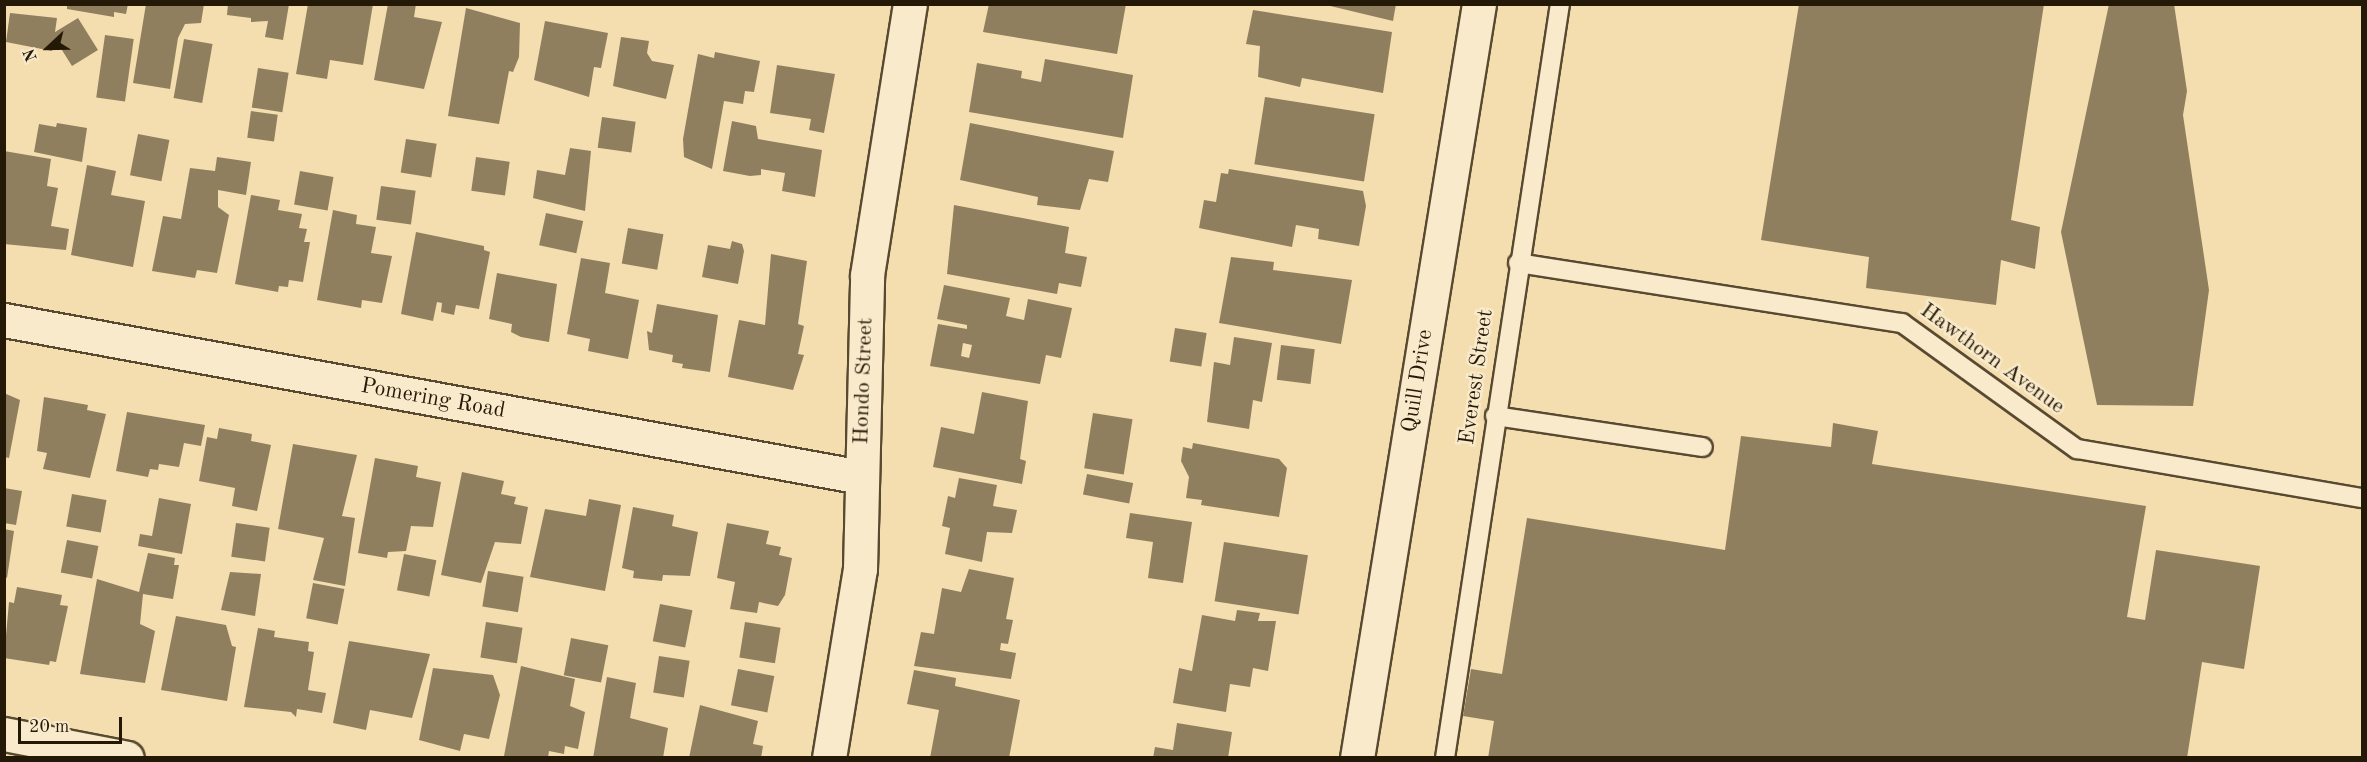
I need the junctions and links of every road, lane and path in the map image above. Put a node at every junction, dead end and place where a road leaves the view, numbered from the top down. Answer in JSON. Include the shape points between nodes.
{"nodes":[{"id":1,"x":910,"y":4,"type":"edge"},
{"id":2,"x":1479,"y":4,"type":"edge"},
{"id":3,"x":1560,"y":4,"type":"edge"},
{"id":4,"x":1518,"y":262,"type":"junction"},
{"id":5,"x":4,"y":320,"type":"edge"},
{"id":6,"x":1495,"y":416,"type":"junction"},
{"id":7,"x":1703,"y":447,"type":"dead end"},
{"id":8,"x":861,"y":477,"type":"junction"},
{"id":9,"x":2362,"y":498,"type":"edge"},
{"id":10,"x":4,"y":734,"type":"edge"},
{"id":11,"x":127,"y":758,"type":"edge"},
{"id":12,"x":829,"y":758,"type":"edge"},
{"id":13,"x":1357,"y":758,"type":"edge"},
{"id":14,"x":1445,"y":758,"type":"edge"}],
"edges":[{"from":1,"to":8,"type":"street","name":"Hondo Street","via":[[867,275]]},
{"from":2,"to":13,"type":"street","name":"Quill Drive"},
{"from":3,"to":4,"type":"lane","name":"Everest Street"},
{"from":4,"to":6,"type":"lane","name":"Everest Street"},
{"from":4,"to":9,"type":"lane","name":"Hawthorn Avenue","via":[[1902,323],[2077,449]]},
{"from":5,"to":8,"type":"street","name":"Pomering Road"},
{"from":6,"to":7,"type":"lane"},
{"from":6,"to":14,"type":"lane","name":"Everest Street"},
{"from":8,"to":12,"type":"street","name":"Hondo Street","via":[[860,569]]},
{"from":10,"to":11,"type":"street"}]}
